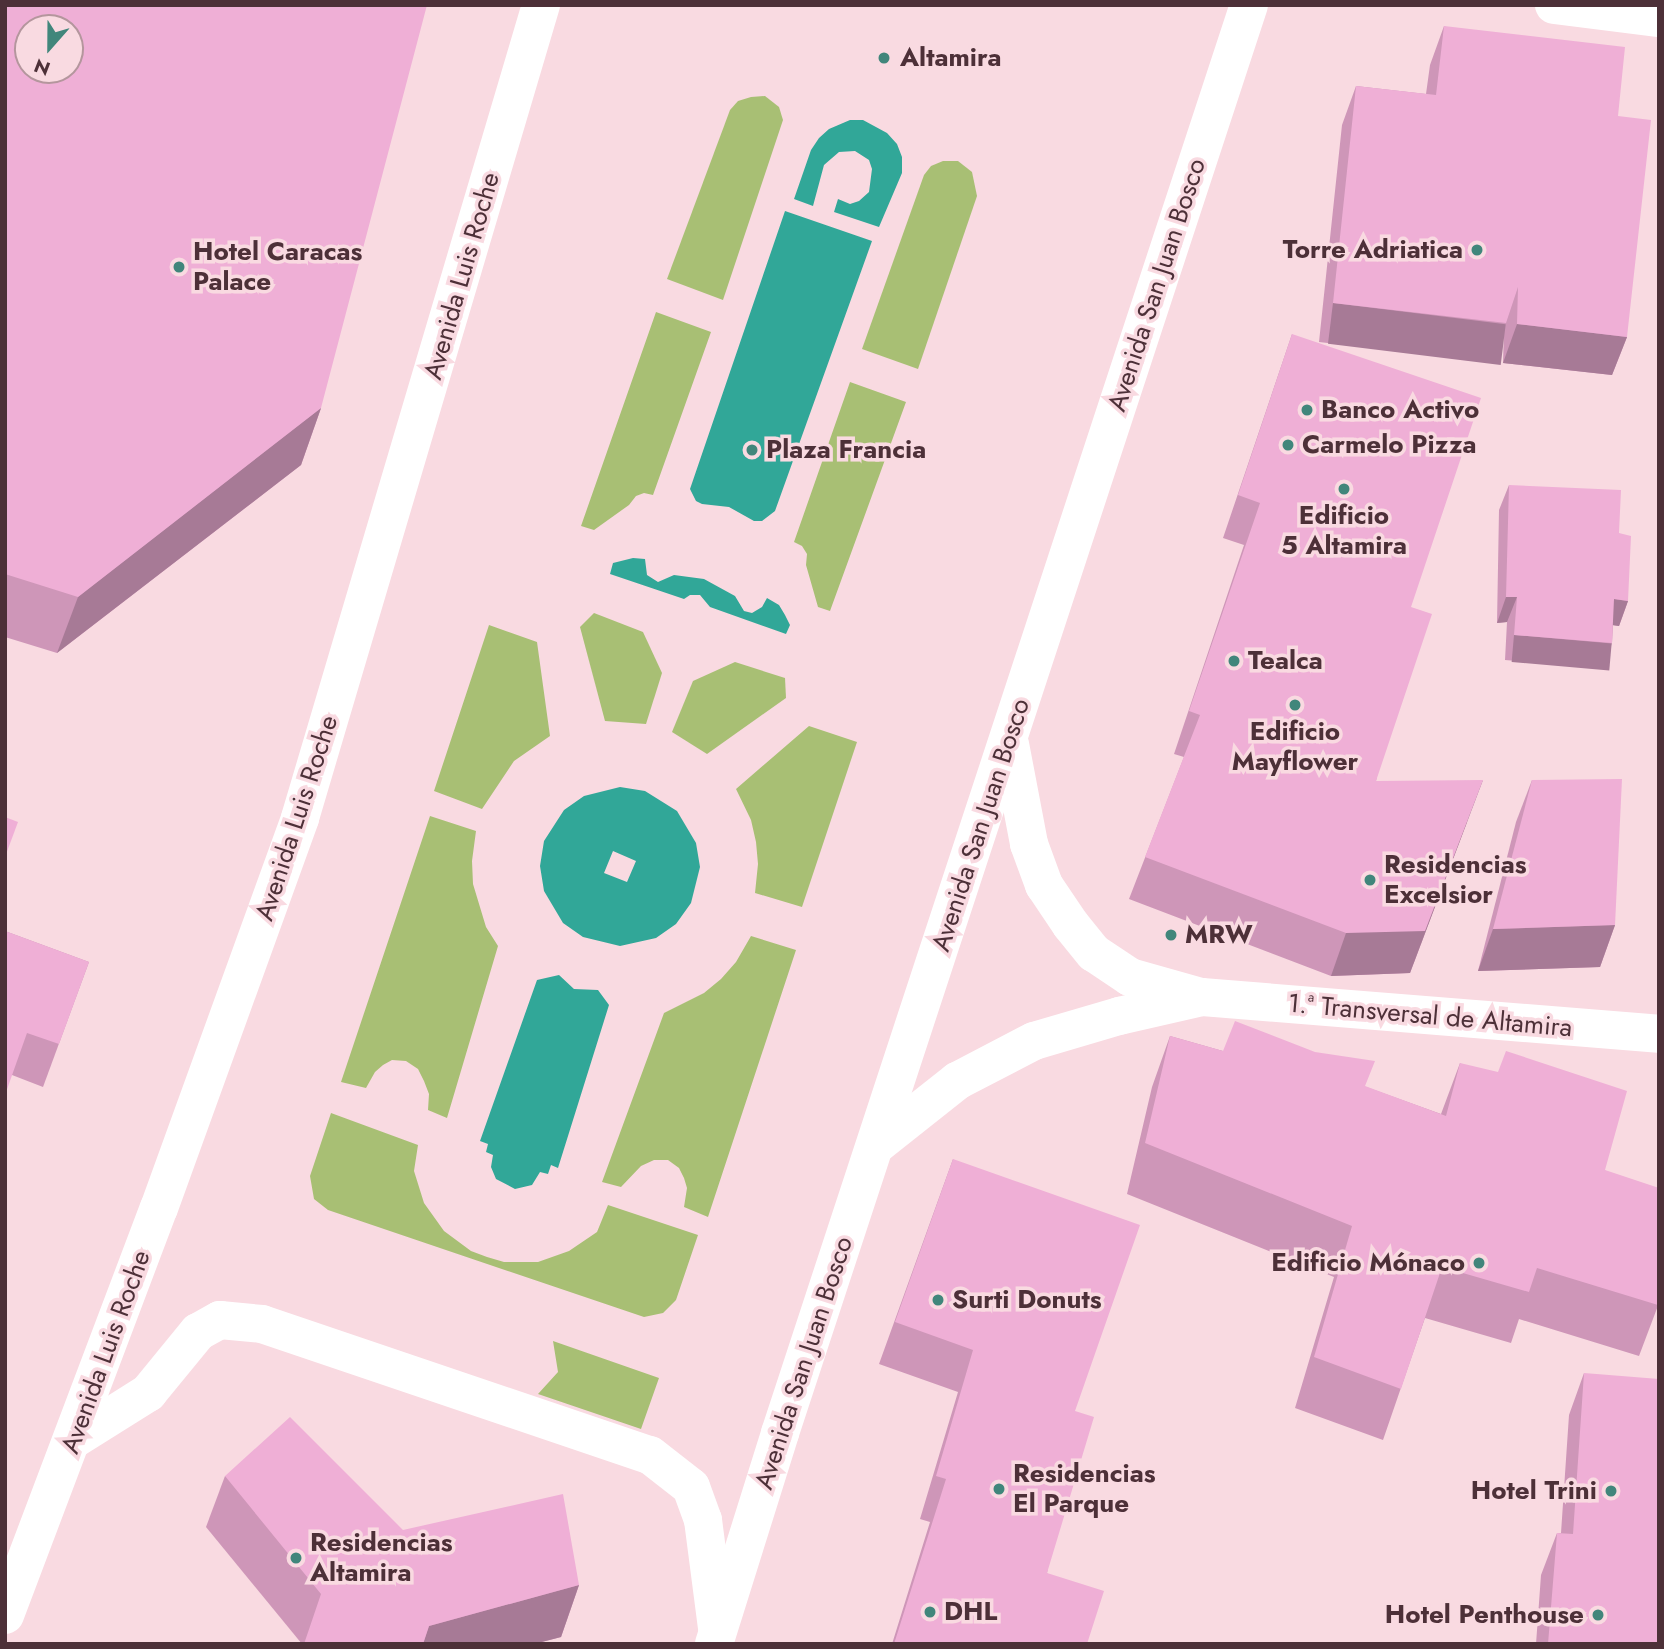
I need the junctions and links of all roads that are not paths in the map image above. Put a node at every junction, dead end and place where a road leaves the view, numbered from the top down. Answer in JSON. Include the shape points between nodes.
{"nodes":[{"id":1,"x":541,"y":5,"type":"edge"},
{"id":2,"x":1249,"y":5,"type":"edge"},
{"id":3,"x":1554,"y":5,"type":"edge"},
{"id":4,"x":1659,"y":18,"type":"edge"},
{"id":5,"x":1009,"y":741,"type":"junction"},
{"id":6,"x":1202,"y":998,"type":"junction"},
{"id":7,"x":1659,"y":1034,"type":"edge"},
{"id":8,"x":876,"y":1146,"type":"junction"},
{"id":9,"x":73,"y":1440,"type":"junction"},
{"id":10,"x":5,"y":1615,"type":"edge"},
{"id":11,"x":716,"y":1636,"type":"edge"}],
"edges":[{"from":1,"to":9,"type":"main road","name":"Avenida Luis Roche","via":[[300,818]]},
{"from":2,"to":5,"type":"main road","name":"Avenida San Juan Bosco"},
{"from":3,"to":4,"type":"main road"},
{"from":5,"to":6,"type":"main road","via":[[1029,844],[1044,885],[1071,925],[1094,953],[1130,976]]},
{"from":5,"to":8,"type":"main road","name":"Avenida San Juan Bosco"},
{"from":6,"to":7,"type":"main road","name":"1.ª Transversal de Altamira"},
{"from":6,"to":8,"type":"main road","via":[[1034,1041],[957,1081]]},
{"from":8,"to":11,"type":"main road","name":"Avenida San Juan Bosco"},
{"from":9,"to":10,"type":"main road","name":"Avenida Luis Roche"},
{"from":9,"to":11,"type":"main road","via":[[148,1393],[198,1332],[220,1320],[262,1324],[650,1455],[691,1488],[704,1520]]}]}
